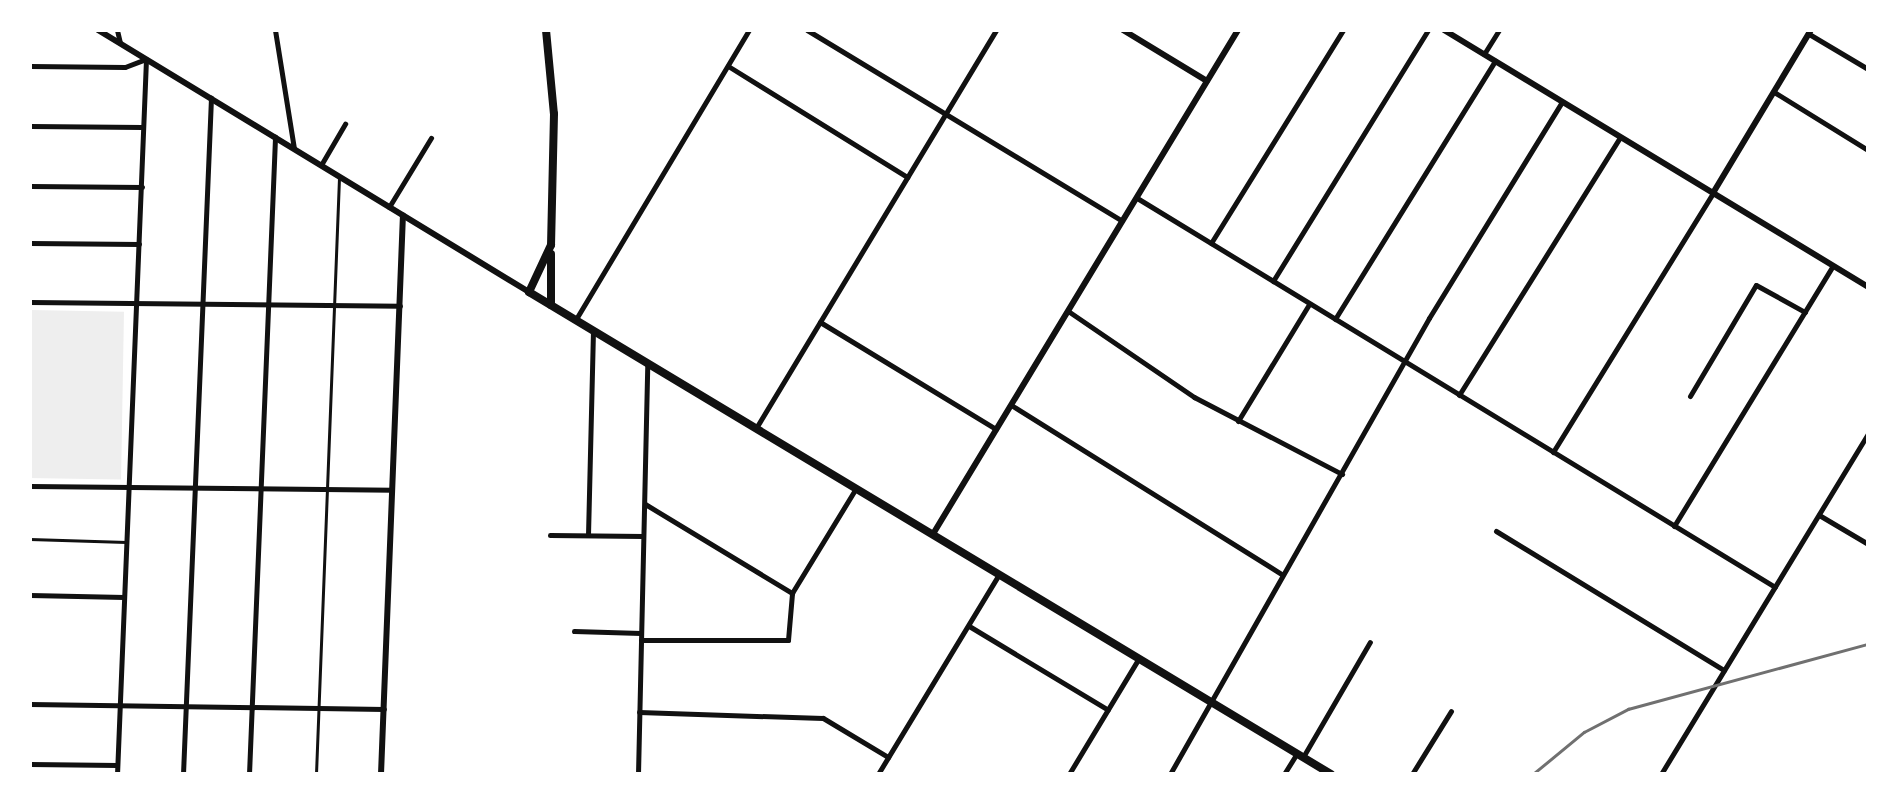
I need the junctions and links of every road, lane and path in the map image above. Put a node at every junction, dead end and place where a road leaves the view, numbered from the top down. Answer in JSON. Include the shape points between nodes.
{"nodes":[{"id":1,"x":98,"y":30,"type":"edge"},
{"id":2,"x":117,"y":30,"type":"edge"},
{"id":3,"x":276,"y":30,"type":"edge"},
{"id":4,"x":546,"y":30,"type":"edge"},
{"id":5,"x":749,"y":30,"type":"edge"},
{"id":6,"x":807,"y":30,"type":"edge"},
{"id":7,"x":996,"y":30,"type":"edge"},
{"id":8,"x":1123,"y":30,"type":"edge"},
{"id":9,"x":1238,"y":30,"type":"edge"},
{"id":10,"x":1343,"y":30,"type":"edge"},
{"id":11,"x":1428,"y":30,"type":"edge"},
{"id":12,"x":1444,"y":30,"type":"edge"},
{"id":13,"x":1499,"y":30,"type":"edge"},
{"id":14,"x":1810,"y":32,"type":"edge"},
{"id":15,"x":120,"y":43,"type":"junction"},
{"id":16,"x":1484,"y":54,"type":"junction"},
{"id":17,"x":146,"y":60,"type":"junction"},
{"id":18,"x":1495,"y":61,"type":"junction"},
{"id":19,"x":30,"y":66,"type":"edge"},
{"id":20,"x":728,"y":66,"type":"junction"},
{"id":21,"x":1868,"y":69,"type":"edge"},
{"id":22,"x":1207,"y":81,"type":"junction"},
{"id":23,"x":1774,"y":92,"type":"junction"},
{"id":24,"x":211,"y":98,"type":"junction"},
{"id":25,"x":1562,"y":102,"type":"junction"},
{"id":26,"x":945,"y":114,"type":"junction"},
{"id":27,"x":346,"y":124,"type":"dead end"},
{"id":28,"x":30,"y":126,"type":"edge"},
{"id":29,"x":143,"y":127,"type":"junction"},
{"id":30,"x":275,"y":137,"type":"junction"},
{"id":31,"x":1620,"y":137,"type":"junction"},
{"id":32,"x":431,"y":138,"type":"dead end"},
{"id":33,"x":294,"y":148,"type":"junction"},
{"id":34,"x":1868,"y":150,"type":"edge"},
{"id":35,"x":321,"y":165,"type":"junction"},
{"id":36,"x":339,"y":176,"type":"junction"},
{"id":37,"x":907,"y":178,"type":"junction"},
{"id":38,"x":30,"y":186,"type":"edge"},
{"id":39,"x":142,"y":187,"type":"junction"},
{"id":40,"x":1713,"y":193,"type":"junction"},
{"id":41,"x":1136,"y":198,"type":"junction"},
{"id":42,"x":390,"y":207,"type":"junction"},
{"id":43,"x":403,"y":215,"type":"junction"},
{"id":44,"x":1122,"y":221,"type":"junction"},
{"id":45,"x":30,"y":243,"type":"edge"},
{"id":46,"x":139,"y":244,"type":"junction"},
{"id":47,"x":550,"y":244,"type":"junction"},
{"id":48,"x":1212,"y":244,"type":"junction"},
{"id":49,"x":1833,"y":266,"type":"junction"},
{"id":50,"x":1273,"y":281,"type":"junction"},
{"id":51,"x":1868,"y":288,"type":"edge"},
{"id":52,"x":529,"y":292,"type":"junction"},
{"id":53,"x":30,"y":302,"type":"edge"},
{"id":54,"x":136,"y":303,"type":"junction"},
{"id":55,"x":1310,"y":303,"type":"junction"},
{"id":56,"x":203,"y":304,"type":"junction"},
{"id":57,"x":268,"y":305,"type":"junction"},
{"id":58,"x":552,"y":305,"type":"junction"},
{"id":59,"x":335,"y":306,"type":"junction"},
{"id":60,"x":400,"y":306,"type":"junction"},
{"id":61,"x":1068,"y":311,"type":"junction"},
{"id":62,"x":1805,"y":312,"type":"junction"},
{"id":63,"x":1334,"y":319,"type":"junction"},
{"id":64,"x":575,"y":320,"type":"junction"},
{"id":65,"x":820,"y":322,"type":"junction"},
{"id":66,"x":593,"y":330,"type":"junction"},
{"id":67,"x":647,"y":362,"type":"junction"},
{"id":68,"x":1407,"y":363,"type":"junction"},
{"id":69,"x":1459,"y":394,"type":"junction"},
{"id":70,"x":1690,"y":396,"type":"dead end"},
{"id":71,"x":1011,"y":405,"type":"junction"},
{"id":72,"x":1238,"y":421,"type":"junction"},
{"id":73,"x":756,"y":428,"type":"junction"},
{"id":74,"x":996,"y":430,"type":"junction"},
{"id":75,"x":1868,"y":434,"type":"edge"},
{"id":76,"x":1553,"y":452,"type":"junction"},
{"id":77,"x":1342,"y":474,"type":"junction"},
{"id":78,"x":30,"y":486,"type":"edge"},
{"id":79,"x":130,"y":487,"type":"junction"},
{"id":80,"x":195,"y":488,"type":"junction"},
{"id":81,"x":856,"y":488,"type":"junction"},
{"id":82,"x":262,"y":489,"type":"junction"},
{"id":83,"x":328,"y":489,"type":"junction"},
{"id":84,"x":392,"y":490,"type":"junction"},
{"id":85,"x":644,"y":504,"type":"junction"},
{"id":86,"x":1819,"y":515,"type":"junction"},
{"id":87,"x":1674,"y":526,"type":"junction"},
{"id":88,"x":1496,"y":531,"type":"dead end"},
{"id":89,"x":933,"y":534,"type":"junction"},
{"id":90,"x":550,"y":535,"type":"dead end"},
{"id":91,"x":588,"y":535,"type":"junction"},
{"id":92,"x":643,"y":536,"type":"junction"},
{"id":93,"x":30,"y":539,"type":"edge"},
{"id":94,"x":127,"y":542,"type":"junction"},
{"id":95,"x":1868,"y":544,"type":"edge"},
{"id":96,"x":999,"y":574,"type":"junction"},
{"id":97,"x":1281,"y":574,"type":"junction"},
{"id":98,"x":1775,"y":587,"type":"junction"},
{"id":99,"x":792,"y":593,"type":"junction"},
{"id":100,"x":30,"y":596,"type":"edge"},
{"id":101,"x":124,"y":597,"type":"junction"},
{"id":102,"x":968,"y":626,"type":"junction"},
{"id":103,"x":574,"y":631,"type":"dead end"},
{"id":104,"x":641,"y":636,"type":"junction"},
{"id":105,"x":1370,"y":642,"type":"dead end"},
{"id":106,"x":1139,"y":658,"type":"junction"},
{"id":107,"x":1724,"y":670,"type":"junction"},
{"id":108,"x":1213,"y":703,"type":"junction"},
{"id":109,"x":30,"y":704,"type":"edge"},
{"id":110,"x":120,"y":705,"type":"junction"},
{"id":111,"x":185,"y":705,"type":"junction"},
{"id":112,"x":252,"y":707,"type":"junction"},
{"id":113,"x":319,"y":708,"type":"junction"},
{"id":114,"x":384,"y":708,"type":"junction"},
{"id":115,"x":1108,"y":710,"type":"junction"},
{"id":116,"x":1451,"y":711,"type":"dead end"},
{"id":117,"x":639,"y":712,"type":"junction"},
{"id":118,"x":1300,"y":755,"type":"junction"},
{"id":119,"x":888,"y":757,"type":"junction"},
{"id":120,"x":30,"y":764,"type":"edge"},
{"id":121,"x":117,"y":764,"type":"junction"},
{"id":122,"x":117,"y":774,"type":"edge"},
{"id":123,"x":183,"y":774,"type":"edge"},
{"id":124,"x":250,"y":774,"type":"edge"},
{"id":125,"x":316,"y":774,"type":"edge"},
{"id":126,"x":382,"y":774,"type":"edge"},
{"id":127,"x":638,"y":774,"type":"edge"},
{"id":128,"x":878,"y":774,"type":"edge"},
{"id":129,"x":1070,"y":774,"type":"edge"},
{"id":130,"x":1170,"y":774,"type":"edge"},
{"id":131,"x":1284,"y":774,"type":"edge"},
{"id":132,"x":1332,"y":774,"type":"edge"},
{"id":133,"x":1412,"y":774,"type":"edge"},
{"id":134,"x":1661,"y":774,"type":"edge"}],
"edges":[{"from":1,"to":15,"type":"street"},
{"from":2,"to":15,"type":"street"},
{"from":3,"to":33,"type":"street"},
{"from":4,"to":47,"type":"main road","via":[[554,114]]},
{"from":5,"to":20,"type":"street"},
{"from":6,"to":26,"type":"street"},
{"from":7,"to":26,"type":"street"},
{"from":8,"to":22,"type":"street"},
{"from":9,"to":22,"type":"street"},
{"from":10,"to":48,"type":"street"},
{"from":11,"to":50,"type":"street"},
{"from":12,"to":16,"type":"street"},
{"from":13,"to":16,"type":"street"},
{"from":14,"to":21,"type":"street"},
{"from":14,"to":23,"type":"street"},
{"from":15,"to":17,"type":"street"},
{"from":16,"to":18,"type":"street"},
{"from":17,"to":19,"type":"street","via":[[125,67]]},
{"from":17,"to":24,"type":"street"},
{"from":17,"to":29,"type":"street"},
{"from":18,"to":25,"type":"street"},
{"from":18,"to":63,"type":"street"},
{"from":20,"to":37,"type":"street"},
{"from":20,"to":64,"type":"street"},
{"from":22,"to":41,"type":"street"},
{"from":23,"to":34,"type":"street"},
{"from":23,"to":40,"type":"street"},
{"from":24,"to":30,"type":"street"},
{"from":24,"to":56,"type":"street"},
{"from":25,"to":31,"type":"street"},
{"from":25,"to":68,"type":"street"},
{"from":26,"to":37,"type":"street"},
{"from":26,"to":44,"type":"street"},
{"from":27,"to":35,"type":"street"},
{"from":28,"to":29,"type":"street"},
{"from":29,"to":39,"type":"street"},
{"from":30,"to":33,"type":"street"},
{"from":30,"to":57,"type":"street"},
{"from":31,"to":40,"type":"street"},
{"from":31,"to":69,"type":"street"},
{"from":32,"to":42,"type":"street"},
{"from":33,"to":35,"type":"street"},
{"from":35,"to":36,"type":"street"},
{"from":36,"to":42,"type":"street"},
{"from":36,"to":59,"type":"lane"},
{"from":37,"to":65,"type":"street"},
{"from":38,"to":39,"type":"street"},
{"from":39,"to":46,"type":"street"},
{"from":40,"to":49,"type":"street"},
{"from":40,"to":76,"type":"street"},
{"from":41,"to":44,"type":"street"},
{"from":41,"to":48,"type":"street"},
{"from":42,"to":43,"type":"street"},
{"from":43,"to":52,"type":"street"},
{"from":43,"to":60,"type":"street"},
{"from":44,"to":61,"type":"street"},
{"from":45,"to":46,"type":"street"},
{"from":46,"to":54,"type":"street"},
{"from":47,"to":52,"type":"main road"},
{"from":47,"to":58,"type":"main road"},
{"from":48,"to":50,"type":"street"},
{"from":49,"to":51,"type":"street"},
{"from":49,"to":62,"type":"street"},
{"from":50,"to":55,"type":"street"},
{"from":52,"to":58,"type":"main road"},
{"from":53,"to":54,"type":"street"},
{"from":54,"to":56,"type":"street"},
{"from":54,"to":79,"type":"street"},
{"from":55,"to":63,"type":"street"},
{"from":55,"to":72,"type":"street"},
{"from":56,"to":57,"type":"street"},
{"from":56,"to":80,"type":"street"},
{"from":57,"to":59,"type":"street"},
{"from":57,"to":82,"type":"street"},
{"from":58,"to":64,"type":"main road"},
{"from":59,"to":60,"type":"street"},
{"from":59,"to":83,"type":"lane"},
{"from":60,"to":84,"type":"street"},
{"from":61,"to":71,"type":"street"},
{"from":61,"to":72,"type":"street"},
{"from":62,"to":70,"type":"street","via":[[1756,285]]},
{"from":62,"to":87,"type":"street"},
{"from":63,"to":68,"type":"street"},
{"from":64,"to":66,"type":"main road"},
{"from":65,"to":73,"type":"street"},
{"from":65,"to":74,"type":"street"},
{"from":66,"to":67,"type":"main road"},
{"from":66,"to":91,"type":"street"},
{"from":67,"to":73,"type":"main road"},
{"from":67,"to":85,"type":"street"},
{"from":68,"to":69,"type":"street"},
{"from":68,"to":77,"type":"street"},
{"from":69,"to":76,"type":"street"},
{"from":71,"to":74,"type":"street"},
{"from":71,"to":97,"type":"street"},
{"from":72,"to":77,"type":"street"},
{"from":73,"to":81,"type":"main road"},
{"from":74,"to":89,"type":"street"},
{"from":75,"to":86,"type":"street"},
{"from":76,"to":87,"type":"street"},
{"from":77,"to":97,"type":"street"},
{"from":78,"to":79,"type":"street"},
{"from":79,"to":80,"type":"street"},
{"from":79,"to":94,"type":"street"},
{"from":80,"to":82,"type":"street"},
{"from":80,"to":111,"type":"street"},
{"from":81,"to":89,"type":"main road"},
{"from":81,"to":99,"type":"street"},
{"from":82,"to":83,"type":"street"},
{"from":82,"to":112,"type":"street"},
{"from":83,"to":84,"type":"street"},
{"from":83,"to":113,"type":"lane"},
{"from":84,"to":114,"type":"street"},
{"from":85,"to":92,"type":"street"},
{"from":85,"to":99,"type":"street"},
{"from":86,"to":95,"type":"street"},
{"from":86,"to":98,"type":"street"},
{"from":87,"to":98,"type":"street"},
{"from":88,"to":107,"type":"street"},
{"from":89,"to":96,"type":"main road"},
{"from":90,"to":91,"type":"street"},
{"from":91,"to":92,"type":"street"},
{"from":92,"to":104,"type":"street"},
{"from":93,"to":94,"type":"lane"},
{"from":94,"to":101,"type":"street"},
{"from":96,"to":102,"type":"street"},
{"from":96,"to":106,"type":"main road"},
{"from":97,"to":108,"type":"street","via":[[1213,689]]},
{"from":98,"to":107,"type":"street"},
{"from":99,"to":104,"type":"street","via":[[784,642]]},
{"from":100,"to":101,"type":"street"},
{"from":101,"to":110,"type":"street"},
{"from":102,"to":115,"type":"street"},
{"from":102,"to":119,"type":"street"},
{"from":103,"to":104,"type":"street"},
{"from":104,"to":117,"type":"street"},
{"from":105,"to":118,"type":"street"},
{"from":106,"to":108,"type":"main road"},
{"from":106,"to":115,"type":"street"},
{"from":107,"to":134,"type":"street"},
{"from":108,"to":118,"type":"main road"},
{"from":108,"to":130,"type":"street"},
{"from":109,"to":110,"type":"street"},
{"from":110,"to":111,"type":"street"},
{"from":110,"to":121,"type":"street"},
{"from":111,"to":112,"type":"street"},
{"from":111,"to":123,"type":"street"},
{"from":112,"to":113,"type":"street"},
{"from":112,"to":124,"type":"street"},
{"from":113,"to":114,"type":"street"},
{"from":113,"to":125,"type":"lane"},
{"from":114,"to":126,"type":"street"},
{"from":115,"to":129,"type":"street"},
{"from":116,"to":133,"type":"street"},
{"from":117,"to":119,"type":"street","via":[[823,718]]},
{"from":117,"to":127,"type":"street"},
{"from":118,"to":131,"type":"street"},
{"from":118,"to":132,"type":"main road"},
{"from":119,"to":128,"type":"street"},
{"from":120,"to":121,"type":"street"},
{"from":121,"to":122,"type":"street"}]}
